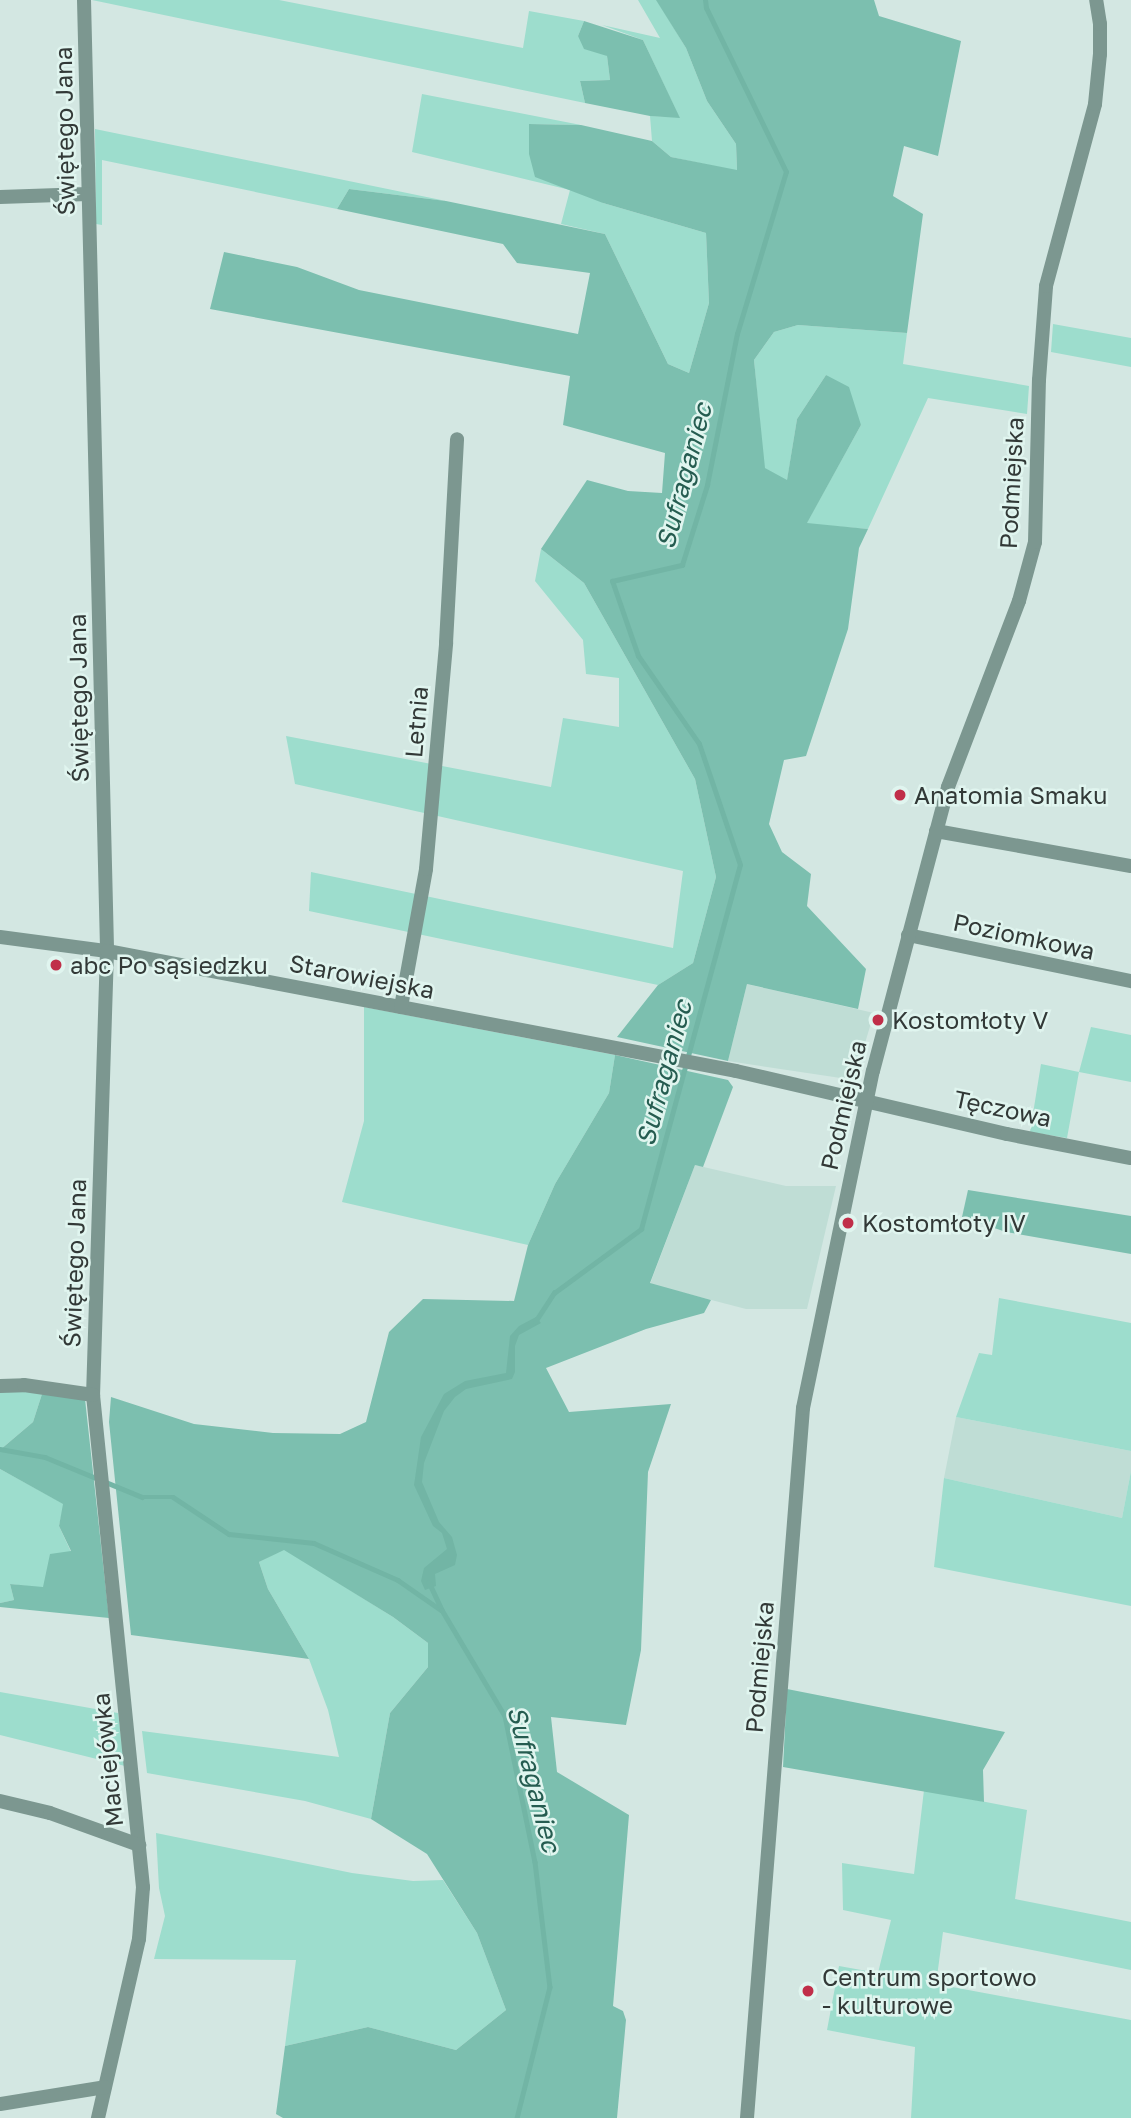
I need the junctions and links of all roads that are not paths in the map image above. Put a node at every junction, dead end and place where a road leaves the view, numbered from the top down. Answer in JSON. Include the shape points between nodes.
{"nodes":[{"id":1,"x":84,"y":0,"type":"edge"},
{"id":2,"x":1096,"y":0,"type":"edge"},
{"id":3,"x":88,"y":194,"type":"junction"},
{"id":4,"x":0,"y":197,"type":"edge"},
{"id":5,"x":457,"y":439,"type":"dead end"},
{"id":6,"x":936,"y":831,"type":"junction"},
{"id":7,"x":1131,"y":866,"type":"edge"},
{"id":8,"x":908,"y":935,"type":"junction"},
{"id":9,"x":0,"y":937,"type":"edge"},
{"id":10,"x":107,"y":951,"type":"junction"},
{"id":11,"x":1131,"y":981,"type":"edge"},
{"id":12,"x":401,"y":1007,"type":"junction"},
{"id":13,"x":866,"y":1100,"type":"junction"},
{"id":14,"x":1131,"y":1158,"type":"edge"},
{"id":15,"x":0,"y":1386,"type":"edge"},
{"id":16,"x":93,"y":1395,"type":"junction"},
{"id":17,"x":0,"y":1801,"type":"edge"},
{"id":18,"x":139,"y":1845,"type":"junction"},
{"id":19,"x":105,"y":2087,"type":"junction"},
{"id":20,"x":0,"y":2104,"type":"edge"},
{"id":21,"x":98,"y":2118,"type":"edge"},
{"id":22,"x":747,"y":2118,"type":"edge"}],
"edges":[{"from":1,"to":3,"type":"street","name":"Świętego Jana"},
{"from":2,"to":6,"type":"street","name":"Podmiejska","via":[[1100,54],[1095,104],[1046,286],[1035,542],[1019,601],[948,787]]},
{"from":3,"to":4,"type":"street"},
{"from":3,"to":10,"type":"street","name":"Świętego Jana"},
{"from":5,"to":12,"type":"street","name":"Letnia","via":[[446,643],[426,869]]},
{"from":6,"to":7,"type":"street"},
{"from":6,"to":8,"type":"street","name":"Podmiejska"},
{"from":8,"to":11,"type":"street","name":"Poziomkowa"},
{"from":8,"to":13,"type":"street","name":"Podmiejska"},
{"from":9,"to":10,"type":"street","name":"Starowiejska"},
{"from":10,"to":12,"type":"street","name":"Starowiejska"},
{"from":10,"to":16,"type":"street","name":"Świętego Jana"},
{"from":12,"to":13,"type":"street","name":"Starowiejska"},
{"from":13,"to":14,"type":"street","name":"Tęczowa"},
{"from":13,"to":22,"type":"street","name":"Podmiejska","via":[[803,1408]]},
{"from":15,"to":16,"type":"street"},
{"from":16,"to":18,"type":"street","name":"Maciejówka"},
{"from":17,"to":18,"type":"street","via":[[50,1813]]},
{"from":18,"to":19,"type":"street","name":"Maciejówka","via":[[143,1887],[139,1939]]},
{"from":19,"to":20,"type":"street"},
{"from":19,"to":21,"type":"street","name":"Maciejówka"}]}
